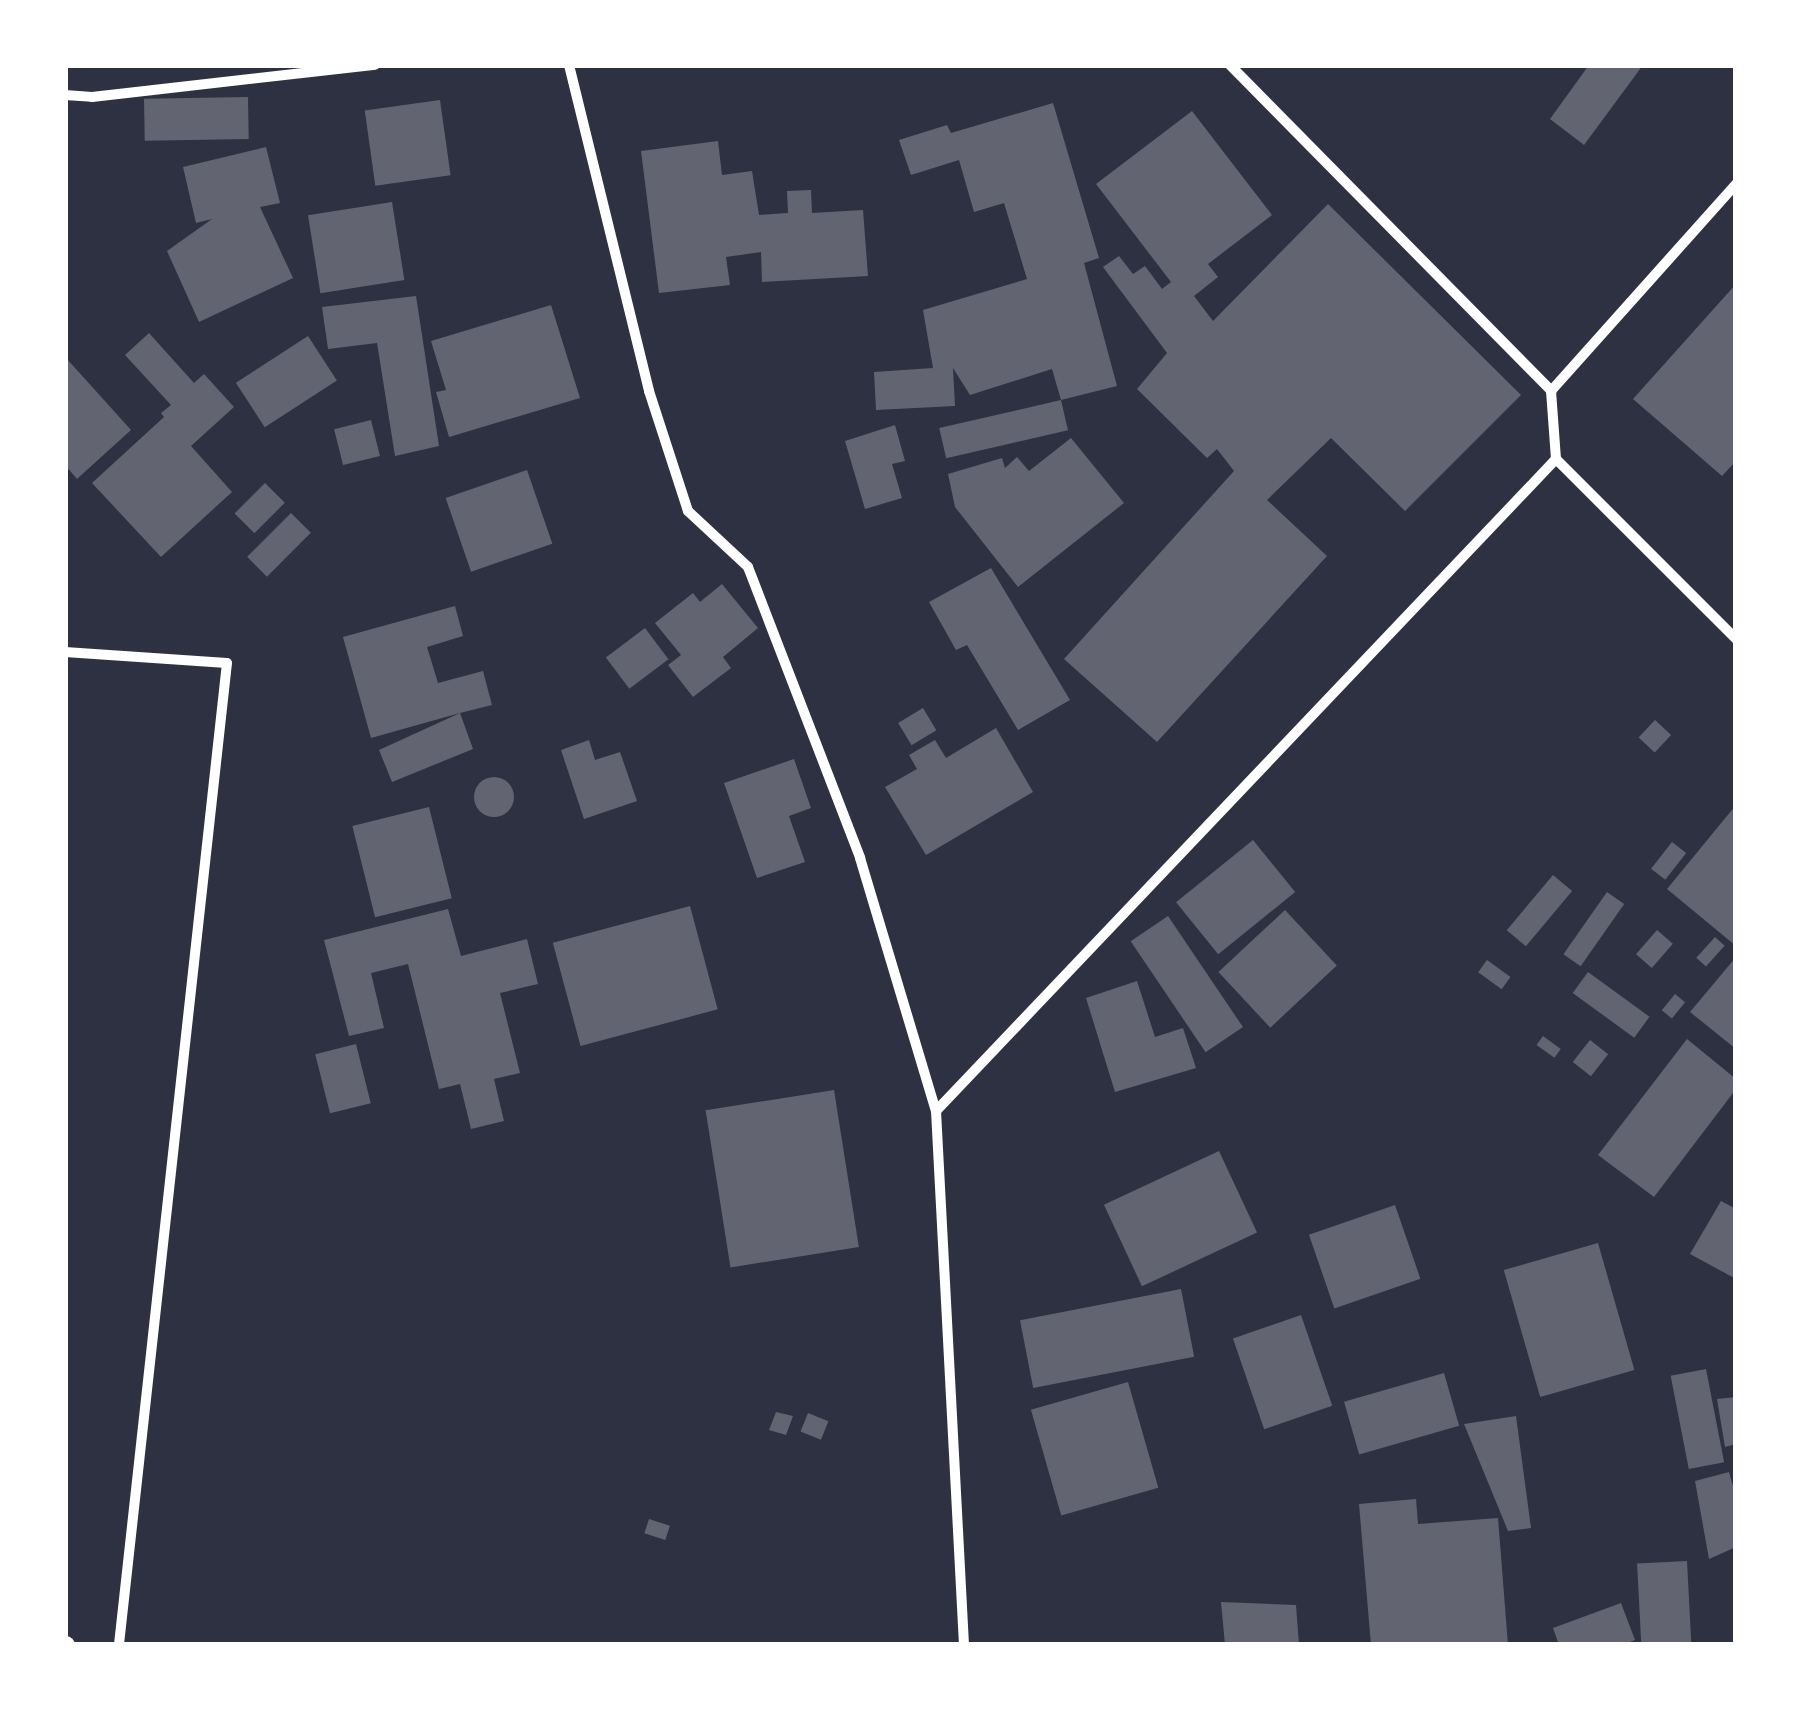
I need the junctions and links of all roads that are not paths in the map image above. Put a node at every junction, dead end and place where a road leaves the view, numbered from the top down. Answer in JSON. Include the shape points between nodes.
{"nodes":[{"id":1,"x":374,"y":65,"type":"edge"},
{"id":2,"x":569,"y":65,"type":"edge"},
{"id":3,"x":1230,"y":65,"type":"edge"},
{"id":4,"x":65,"y":95,"type":"edge"},
{"id":5,"x":1736,"y":184,"type":"edge"},
{"id":6,"x":1551,"y":391,"type":"junction"},
{"id":7,"x":1556,"y":460,"type":"junction"},
{"id":8,"x":1736,"y":639,"type":"edge"},
{"id":9,"x":65,"y":652,"type":"edge"},
{"id":10,"x":936,"y":1110,"type":"junction"},
{"id":11,"x":119,"y":1645,"type":"edge"},
{"id":12,"x":964,"y":1645,"type":"edge"}],
"edges":[{"from":1,"to":4,"type":"street"},
{"from":2,"to":10,"type":"street","via":[[649,391],[688,510],[748,568],[860,858]]},
{"from":3,"to":6,"type":"street"},
{"from":5,"to":6,"type":"street"},
{"from":6,"to":7,"type":"street"},
{"from":7,"to":8,"type":"street"},
{"from":7,"to":10,"type":"street"},
{"from":9,"to":11,"type":"street","via":[[227,663]]},
{"from":10,"to":12,"type":"street"}]}
